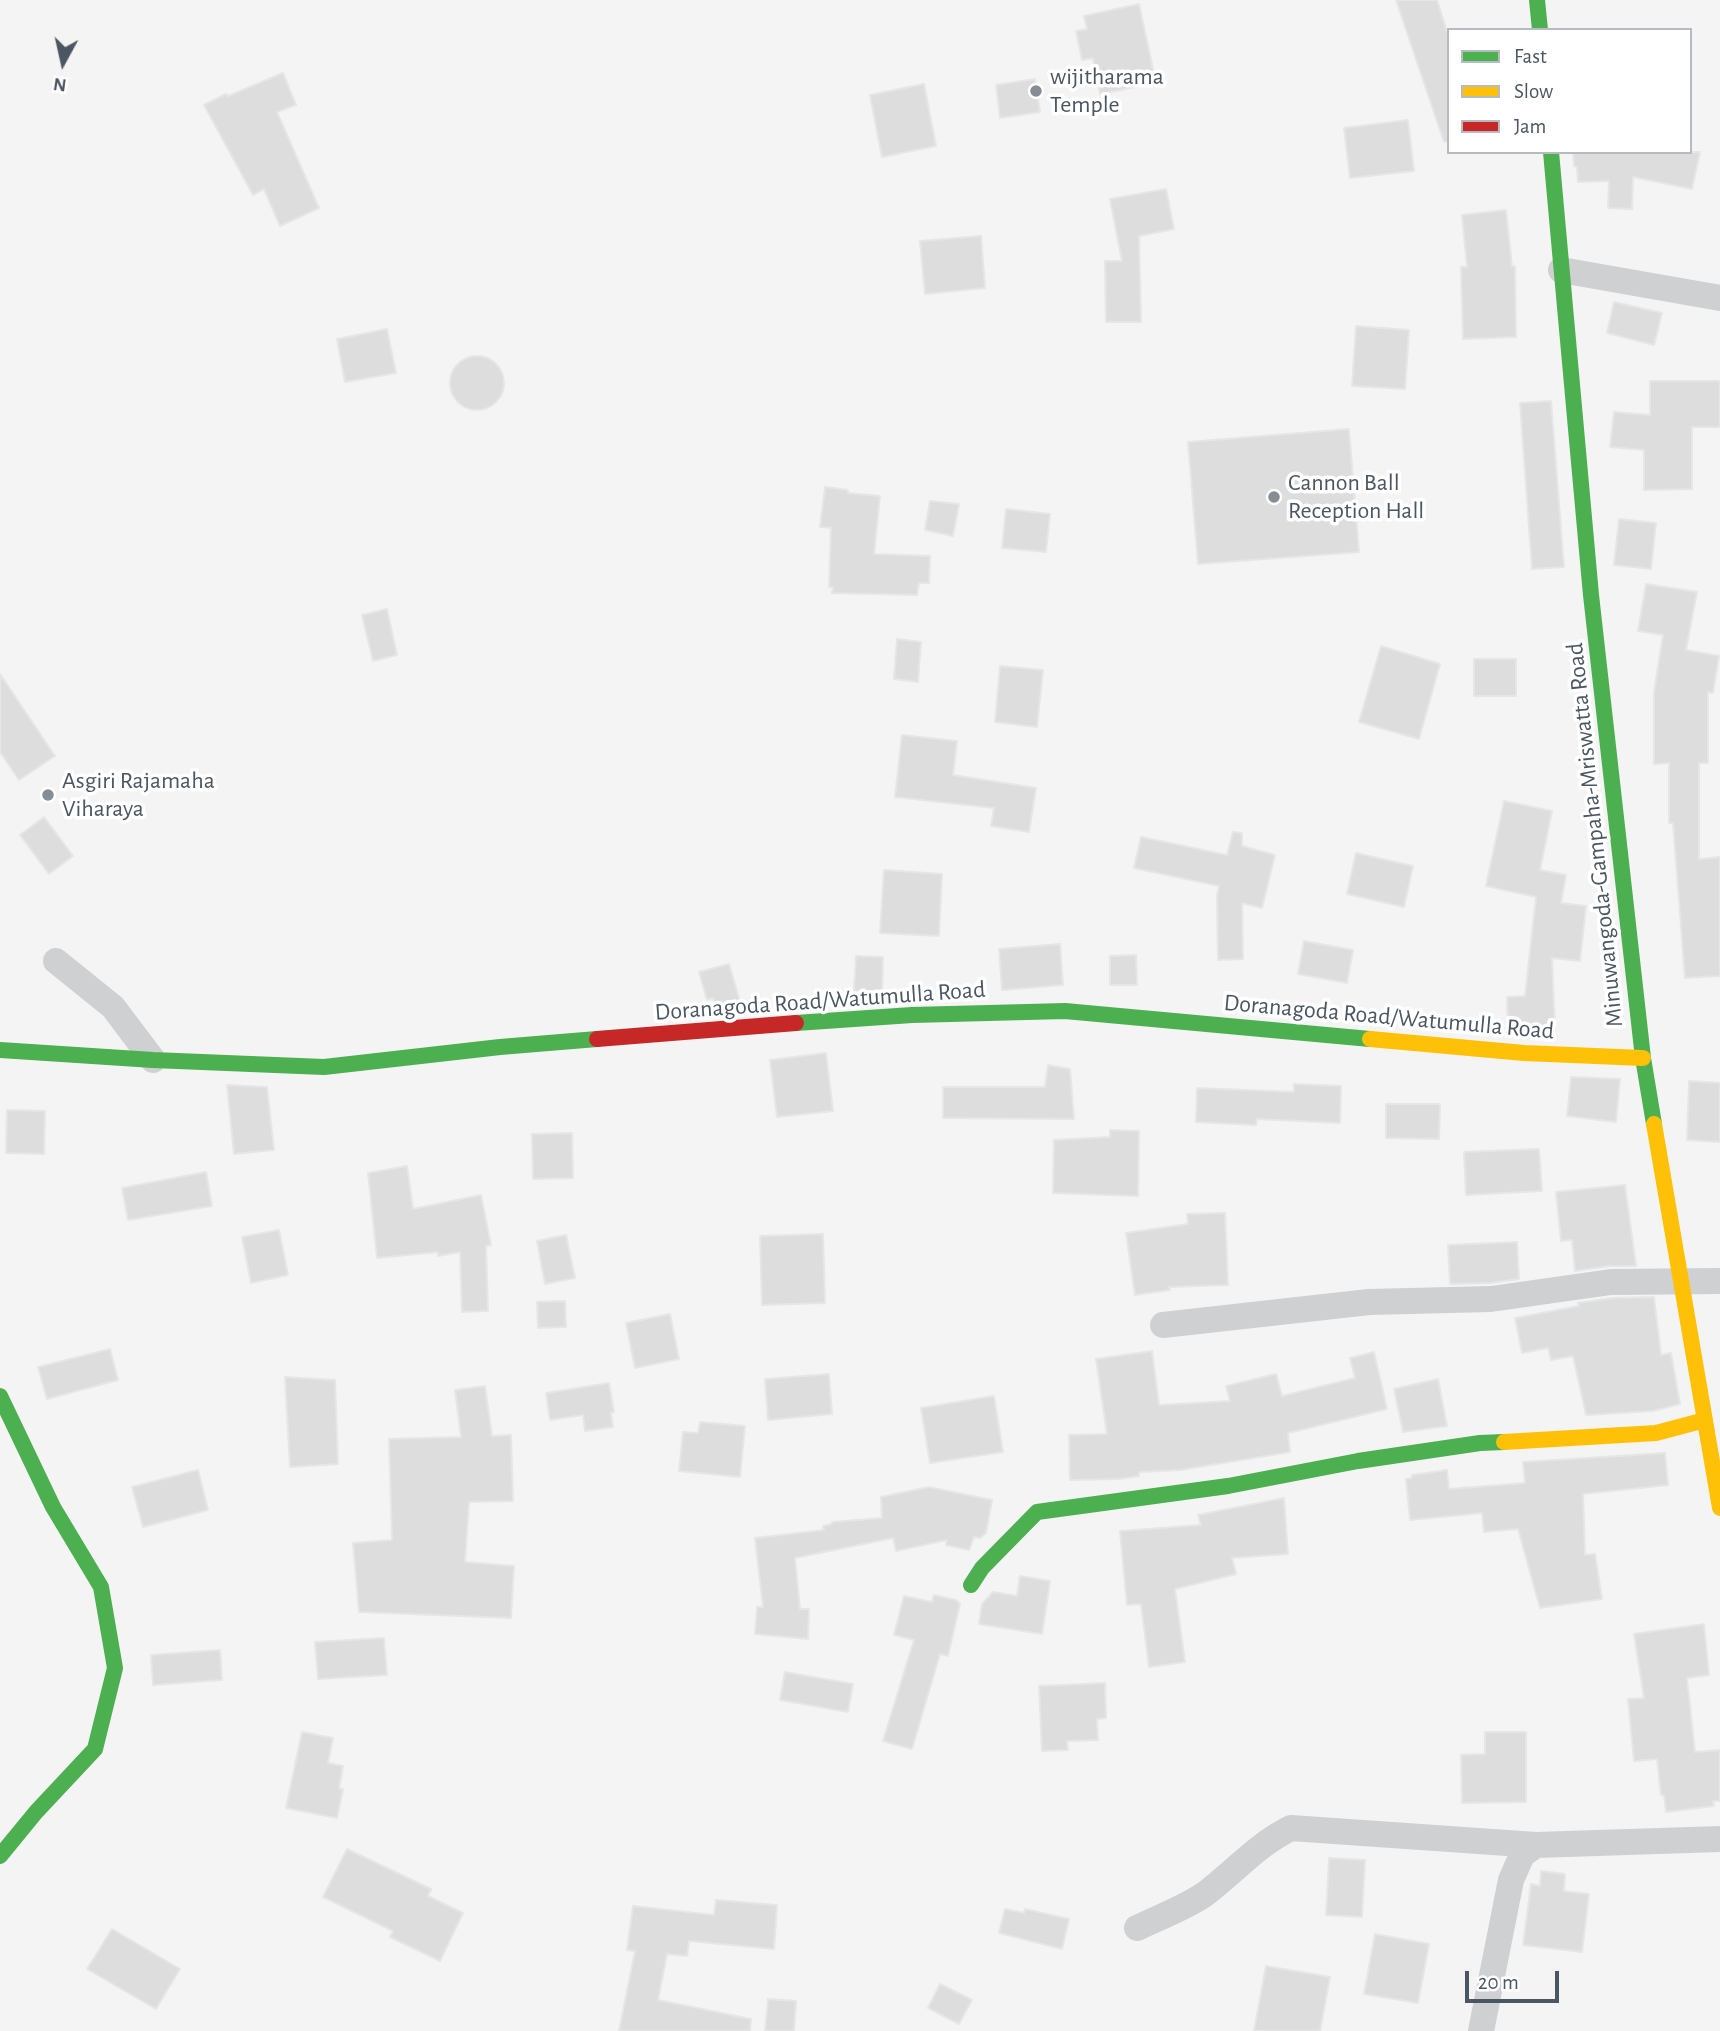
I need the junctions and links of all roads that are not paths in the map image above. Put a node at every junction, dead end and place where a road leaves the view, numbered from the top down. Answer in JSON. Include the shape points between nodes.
{"nodes":[{"id":1,"x":1537,"y":0,"type":"edge"},
{"id":2,"x":1540,"y":28,"type":"edge"},
{"id":3,"x":1551,"y":154,"type":"edge"},
{"id":4,"x":1561,"y":270,"type":"junction"},
{"id":5,"x":1720,"y":298,"type":"edge"},
{"id":6,"x":56,"y":961,"type":"dead end"},
{"id":7,"x":0,"y":1050,"type":"edge"},
{"id":8,"x":1643,"y":1058,"type":"junction"},
{"id":9,"x":153,"y":1060,"type":"junction"},
{"id":10,"x":1720,"y":1281,"type":"edge"},
{"id":11,"x":1683,"y":1282,"type":"junction"},
{"id":12,"x":1163,"y":1325,"type":"dead end"},
{"id":13,"x":0,"y":1396,"type":"edge"},
{"id":14,"x":1705,"y":1420,"type":"junction"},
{"id":15,"x":1720,"y":1508,"type":"edge"},
{"id":16,"x":971,"y":1585,"type":"dead end"},
{"id":17,"x":1720,"y":1839,"type":"edge"},
{"id":18,"x":1536,"y":1846,"type":"junction"},
{"id":19,"x":0,"y":1856,"type":"edge"},
{"id":20,"x":1137,"y":1928,"type":"dead end"},
{"id":21,"x":1481,"y":2031,"type":"edge"}],
"edges":[{"from":1,"to":2,"type":"street"},
{"from":3,"to":4,"type":"street","name":"Minuwangoda-Gampaha-Mriswatta Road"},
{"from":4,"to":5,"type":"street"},
{"from":4,"to":8,"type":"street","name":"Minuwangoda-Gampaha-Mriswatta Road","via":[[1592,609]]},
{"from":6,"to":9,"type":"street","via":[[113,1007]]},
{"from":7,"to":9,"type":"street","name":"Doranagoda Road/Watumulla Road"},
{"from":8,"to":9,"type":"street","name":"Doranagoda Road/Watumulla Road","via":[[1524,1053],[1065,1011],[738,1027],[324,1067]]},
{"from":8,"to":11,"type":"street","name":"Minuwangoda-Gampaha-Mriswatta Road"},
{"from":10,"to":11,"type":"street"},
{"from":11,"to":12,"type":"street","via":[[1611,1282],[1491,1299],[1369,1302]]},
{"from":11,"to":14,"type":"street","name":"Minuwangoda-Gampaha-Mriswatta Road"},
{"from":13,"to":19,"type":"street","via":[[52,1507],[101,1587],[115,1668],[95,1749]]},
{"from":14,"to":15,"type":"street","name":"Minuwangoda-Gampaha-Mriswatta Road"},
{"from":14,"to":16,"type":"street","via":[[1656,1433],[1480,1443],[1228,1486],[1037,1512]]},
{"from":17,"to":18,"type":"street"},
{"from":18,"to":20,"type":"street","via":[[1291,1828],[1270,1838],[1201,1896]]},
{"from":18,"to":21,"type":"street","via":[[1522,1855],[1511,1880]]}]}
